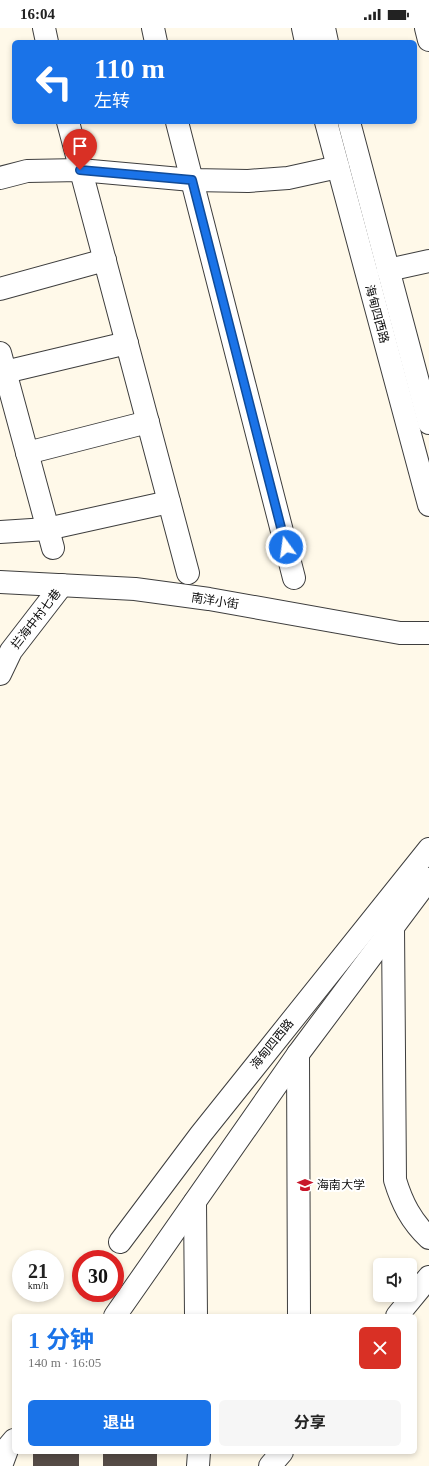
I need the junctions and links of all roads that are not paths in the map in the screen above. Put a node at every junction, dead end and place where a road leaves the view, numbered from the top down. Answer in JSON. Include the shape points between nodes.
{"nodes":[{"id":1,"x":44,"y":28,"type":"edge"},
{"id":2,"x":153,"y":28,"type":"edge"},
{"id":3,"x":303,"y":28,"type":"edge"},
{"id":4,"x":324,"y":28,"type":"edge"},
{"id":5,"x":426,"y":28,"type":"edge"},
{"id":6,"x":47,"y":40,"type":"edge"},
{"id":7,"x":156,"y":40,"type":"edge"},
{"id":8,"x":306,"y":40,"type":"edge"},
{"id":9,"x":327,"y":40,"type":"edge"},
{"id":10,"x":429,"y":40,"type":"edge"},
{"id":11,"x":68,"y":124,"type":"edge"},
{"id":12,"x":178,"y":124,"type":"edge"},
{"id":13,"x":327,"y":124,"type":"edge"},
{"id":14,"x":349,"y":124,"type":"edge"},
{"id":15,"x":338,"y":167,"type":"junction"},
{"id":16,"x":80,"y":170,"type":"junction"},
{"id":17,"x":0,"y":178,"type":"edge"},
{"id":18,"x":192,"y":180,"type":"junction"},
{"id":19,"x":105,"y":260,"type":"junction"},
{"id":20,"x":429,"y":261,"type":"edge"},
{"id":21,"x":388,"y":270,"type":"junction"},
{"id":22,"x":0,"y":289,"type":"edge"},
{"id":23,"x":127,"y":343,"type":"junction"},
{"id":24,"x":3,"y":363,"type":"edge"},
{"id":25,"x":148,"y":422,"type":"junction"},
{"id":26,"x":429,"y":423,"type":"edge"},
{"id":27,"x":27,"y":453,"type":"junction"},
{"id":28,"x":170,"y":502,"type":"junction"},
{"id":29,"x":429,"y":505,"type":"edge"},
{"id":30,"x":0,"y":532,"type":"edge"},
{"id":31,"x":50,"y":539,"type":"junction"},
{"id":32,"x":188,"y":573,"type":"dead end"},
{"id":33,"x":294,"y":578,"type":"dead end"},
{"id":34,"x":0,"y":582,"type":"edge"},
{"id":35,"x":62,"y":585,"type":"junction"},
{"id":36,"x":429,"y":633,"type":"edge"},
{"id":37,"x":0,"y":674,"type":"edge"},
{"id":38,"x":429,"y":849,"type":"edge"},
{"id":39,"x":429,"y":880,"type":"edge"},
{"id":40,"x":394,"y":927,"type":"junction"},
{"id":41,"x":298,"y":1054,"type":"junction"},
{"id":42,"x":195,"y":1202,"type":"junction"},
{"id":43,"x":429,"y":1238,"type":"edge"},
{"id":44,"x":120,"y":1242,"type":"dead end"},
{"id":45,"x":429,"y":1278,"type":"edge"},
{"id":46,"x":429,"y":1288,"type":"edge"},
{"id":47,"x":116,"y":1314,"type":"edge"},
{"id":48,"x":196,"y":1314,"type":"edge"},
{"id":49,"x":299,"y":1314,"type":"edge"},
{"id":50,"x":399,"y":1314,"type":"edge"},
{"id":51,"x":408,"y":1314,"type":"edge"},
{"id":52,"x":12,"y":1442,"type":"edge"},
{"id":53,"x":199,"y":1454,"type":"edge"},
{"id":54,"x":280,"y":1454,"type":"edge"},
{"id":55,"x":289,"y":1454,"type":"edge"},
{"id":56,"x":1,"y":1466,"type":"edge"},
{"id":57,"x":198,"y":1466,"type":"edge"},
{"id":58,"x":270,"y":1466,"type":"edge"},
{"id":59,"x":280,"y":1466,"type":"edge"}],
"edges":[{"from":1,"to":6,"type":"street"},
{"from":2,"to":7,"type":"street"},
{"from":3,"to":8,"type":"street"},
{"from":4,"to":9,"type":"street"},
{"from":5,"to":10,"type":"street"},
{"from":11,"to":16,"type":"street"},
{"from":12,"to":18,"type":"street"},
{"from":13,"to":15,"type":"street","name":"海甸四西路"},
{"from":14,"to":21,"type":"street","name":"海甸四西路"},
{"from":15,"to":18,"type":"street","via":[[288,178],[248,181]]},
{"from":15,"to":29,"type":"street","name":"海甸四西路"},
{"from":16,"to":17,"type":"street","via":[[27,171]]},
{"from":16,"to":18,"type":"street"},
{"from":16,"to":19,"type":"street"},
{"from":18,"to":33,"type":"street"},
{"from":19,"to":22,"type":"street"},
{"from":19,"to":23,"type":"street"},
{"from":20,"to":21,"type":"street"},
{"from":21,"to":26,"type":"street","name":"海甸四西路"},
{"from":23,"to":24,"type":"street"},
{"from":23,"to":25,"type":"street"},
{"from":24,"to":27,"type":"street"},
{"from":25,"to":27,"type":"street"},
{"from":25,"to":28,"type":"street"},
{"from":27,"to":31,"type":"street"},
{"from":28,"to":31,"type":"street"},
{"from":28,"to":32,"type":"street"},
{"from":30,"to":31,"type":"street"},
{"from":34,"to":35,"type":"street","name":"南洋小街"},
{"from":35,"to":36,"type":"street","name":"南洋小街","via":[[134,589],[209,599],[400,633]]},
{"from":35,"to":37,"type":"street","name":"拦海中村七巷","via":[[11,651]]},
{"from":38,"to":44,"type":"street","name":"海甸四西路","via":[[200,1134]]},
{"from":39,"to":40,"type":"street"},
{"from":40,"to":41,"type":"street"},
{"from":40,"to":43,"type":"street","via":[[395,1180],[400,1198],[410,1216]]},
{"from":41,"to":42,"type":"street"},
{"from":41,"to":49,"type":"street"},
{"from":42,"to":47,"type":"street"},
{"from":42,"to":48,"type":"street"},
{"from":45,"to":50,"type":"street"},
{"from":46,"to":51,"type":"street"},
{"from":52,"to":56,"type":"street"},
{"from":53,"to":57,"type":"street"},
{"from":54,"to":58,"type":"street"},
{"from":55,"to":59,"type":"street"}]}
